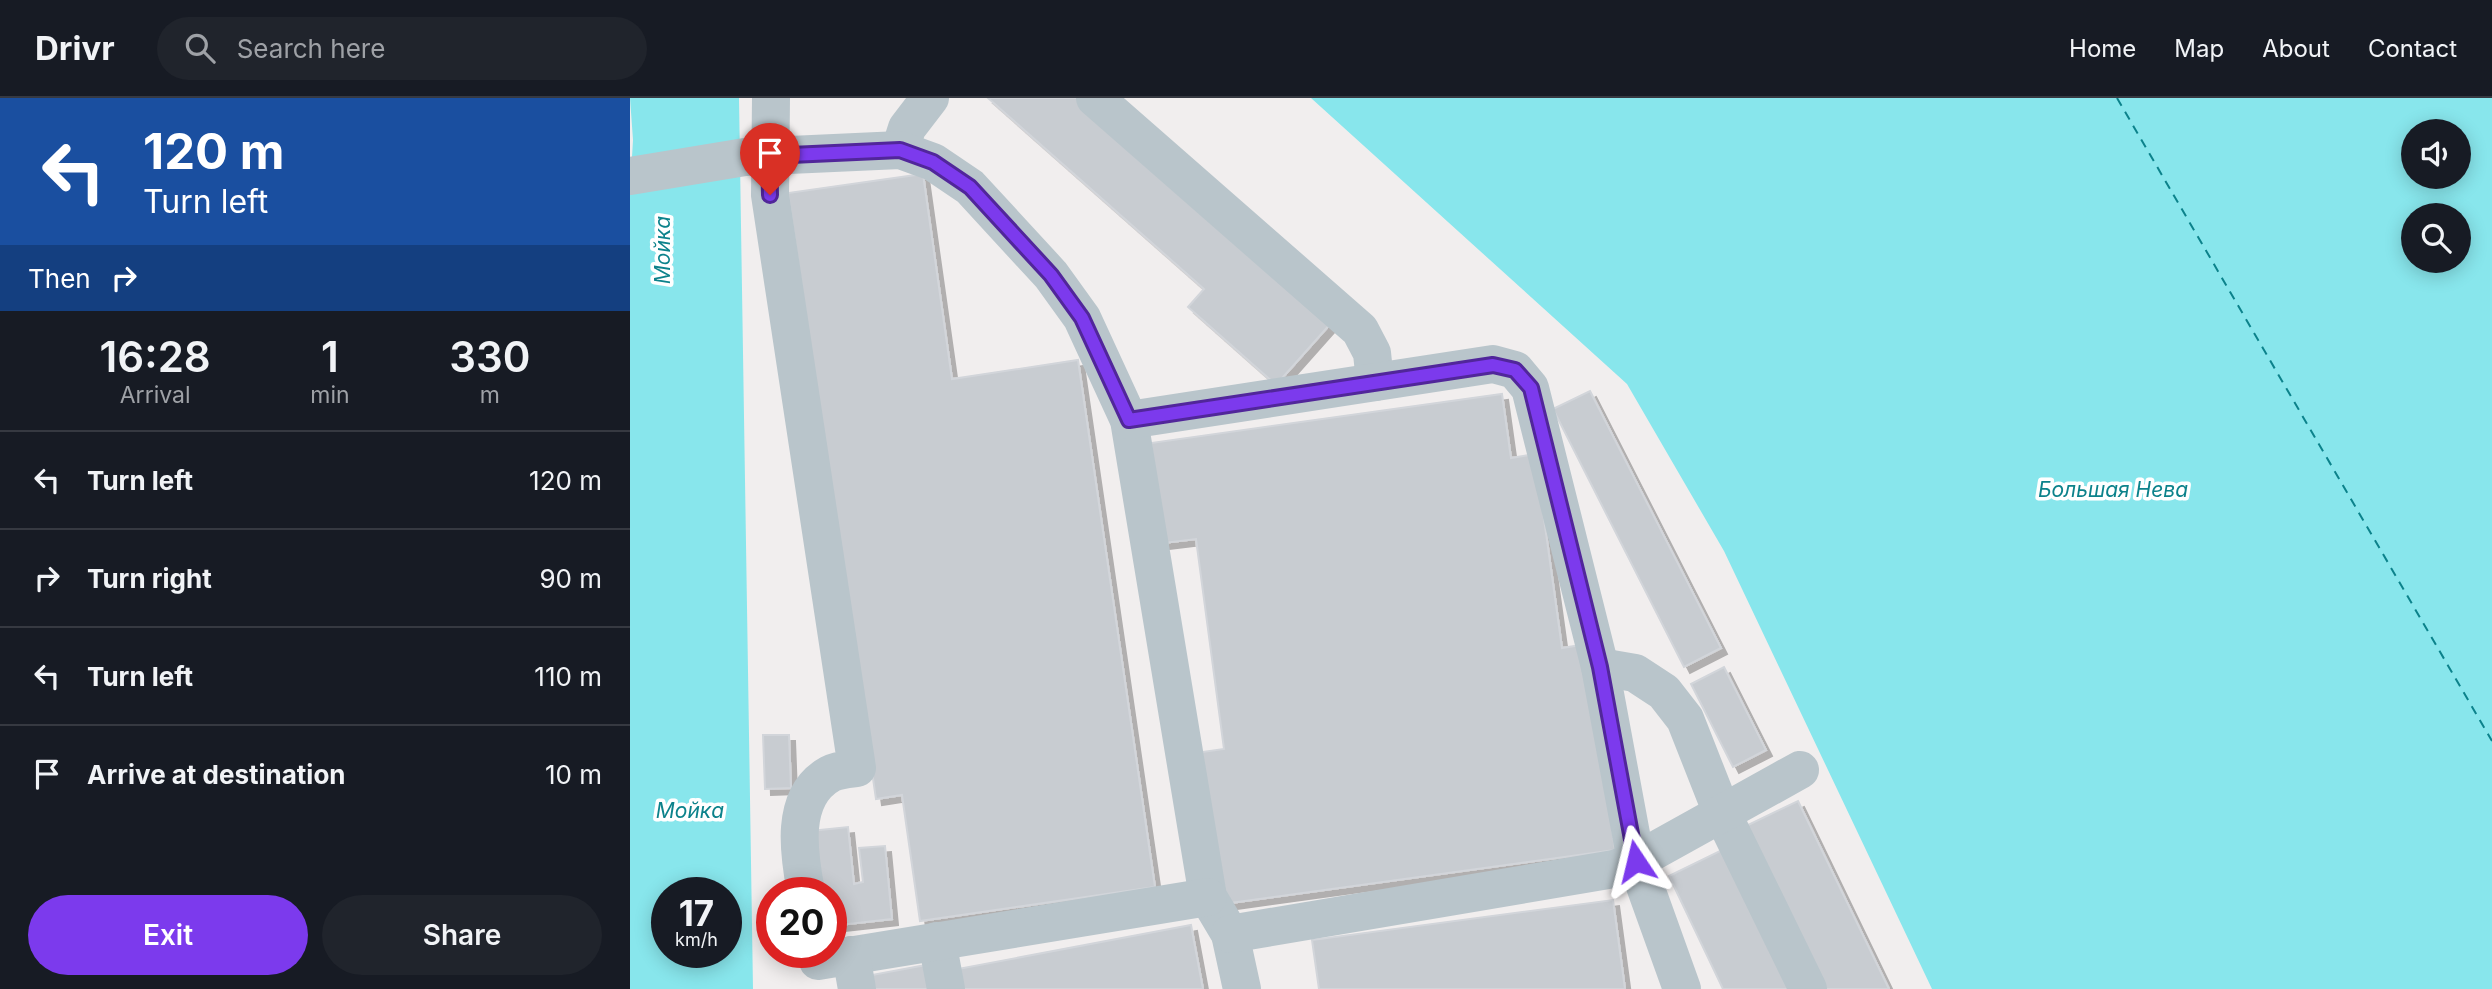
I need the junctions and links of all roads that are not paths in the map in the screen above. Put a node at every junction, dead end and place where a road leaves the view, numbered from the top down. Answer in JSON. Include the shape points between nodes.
{"nodes":[{"id":1,"x":772,"y":98,"type":"edge"},
{"id":2,"x":930,"y":98,"type":"edge"},
{"id":3,"x":1095,"y":98,"type":"edge"},
{"id":4,"x":900,"y":150,"type":"junction"},
{"id":5,"x":757,"y":157,"type":"junction"},
{"id":6,"x":630,"y":176,"type":"edge"},
{"id":7,"x":1375,"y":382,"type":"junction"},
{"id":8,"x":1129,"y":420,"type":"junction"},
{"id":9,"x":1600,"y":667,"type":"junction"},
{"id":10,"x":1800,"y":770,"type":"dead end"},
{"id":11,"x":1722,"y":813,"type":"junction"},
{"id":12,"x":1636,"y":861,"type":"junction"},
{"id":13,"x":803,"y":877,"type":"edge"},
{"id":14,"x":1208,"y":897,"type":"junction"},
{"id":15,"x":1230,"y":934,"type":"junction"},
{"id":16,"x":937,"y":941,"type":"junction"},
{"id":17,"x":847,"y":964,"type":"edge"},
{"id":18,"x":946,"y":989,"type":"edge"},
{"id":19,"x":1242,"y":989,"type":"edge"},
{"id":20,"x":1682,"y":989,"type":"edge"},
{"id":21,"x":1808,"y":989,"type":"edge"}],
"edges":[{"from":1,"to":5,"type":"lane"},
{"from":2,"to":4,"type":"lane","via":[[907,128]]},
{"from":3,"to":7,"type":"lane","via":[[1360,330],[1371,353]]},
{"from":4,"to":5,"type":"lane"},
{"from":4,"to":8,"type":"lane","via":[[933,162],[970,187],[1051,275],[1082,318]]},
{"from":5,"to":6,"type":"lane"},
{"from":5,"to":13,"type":"lane","via":[[770,195],[858,768],[831,774],[815,788],[801,815]]},
{"from":7,"to":8,"type":"lane"},
{"from":7,"to":9,"type":"lane","via":[[1493,365],[1515,370],[1531,388]]},
{"from":8,"to":14,"type":"lane"},
{"from":9,"to":11,"type":"lane","via":[[1635,673],[1664,692],[1685,719]]},
{"from":9,"to":12,"type":"lane"},
{"from":10,"to":11,"type":"lane"},
{"from":11,"to":12,"type":"lane"},
{"from":11,"to":21,"type":"lane"},
{"from":12,"to":15,"type":"lane","via":[[1614,869]]},
{"from":12,"to":20,"type":"lane"},
{"from":14,"to":15,"type":"lane"},
{"from":14,"to":16,"type":"lane"},
{"from":15,"to":19,"type":"lane"},
{"from":16,"to":17,"type":"lane"},
{"from":16,"to":18,"type":"lane"}]}
